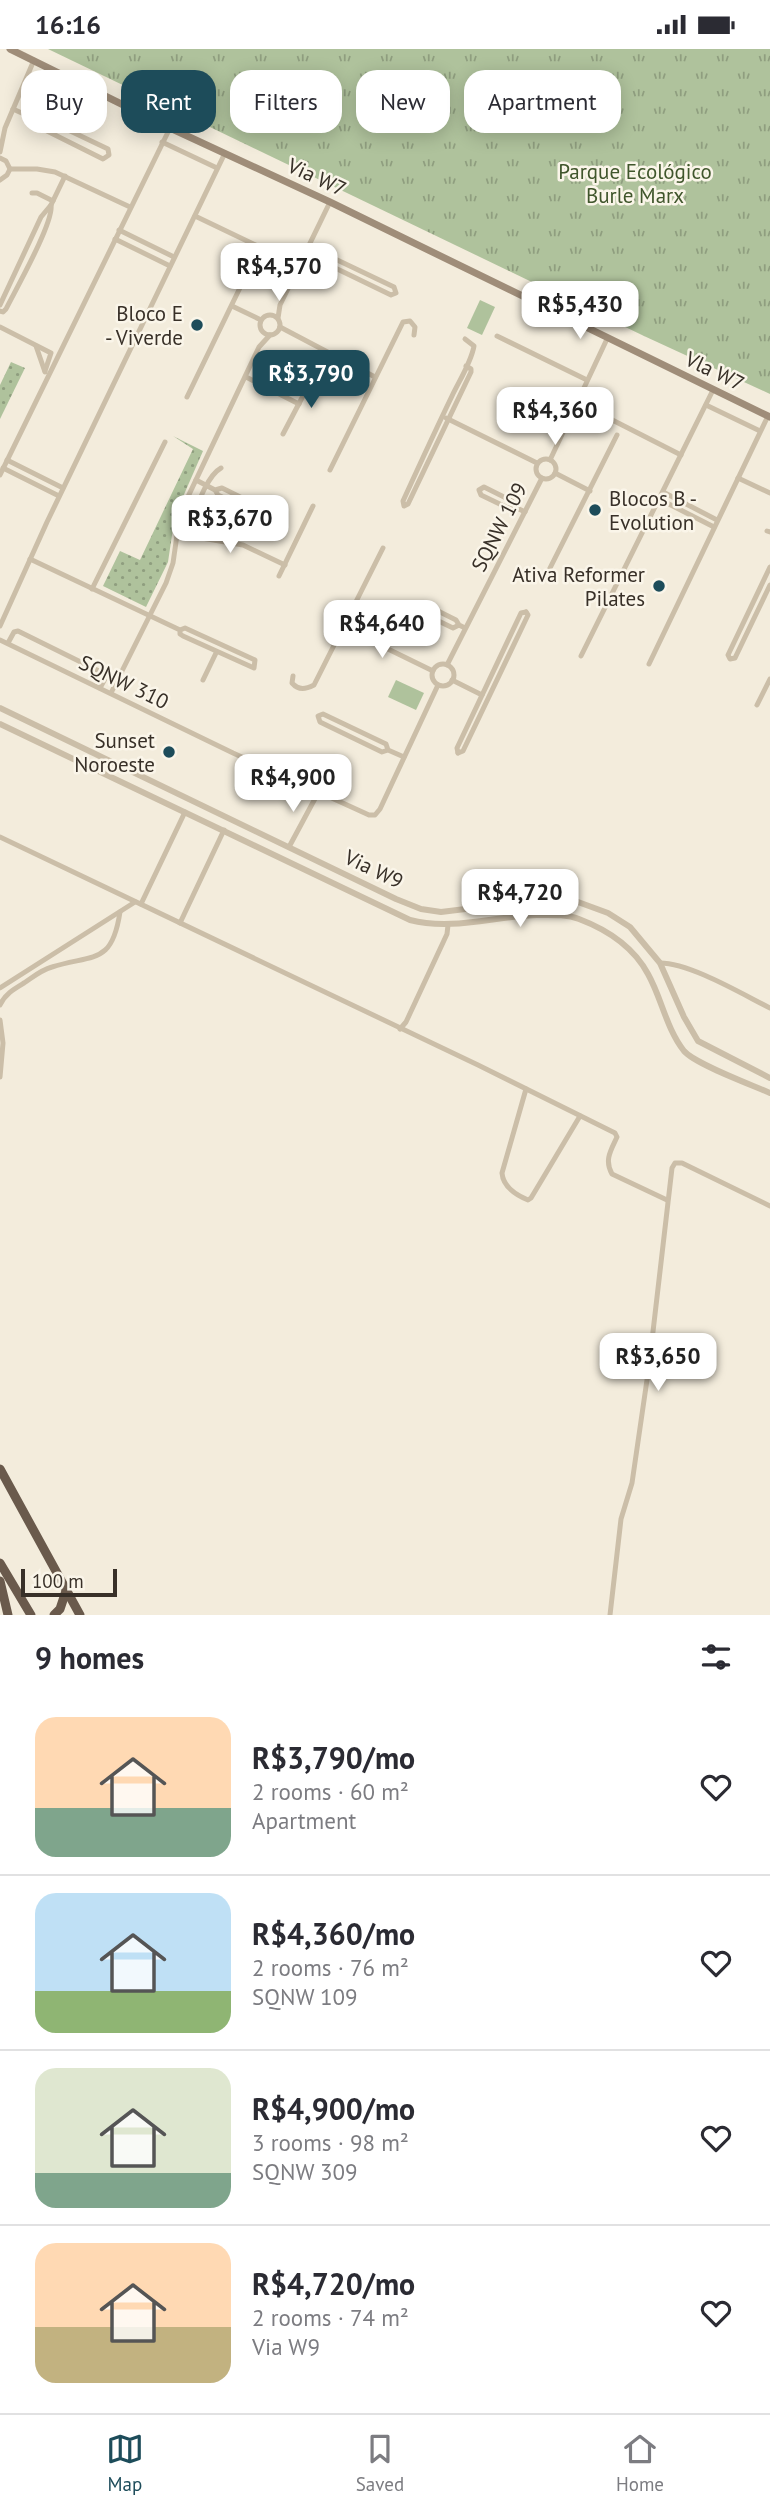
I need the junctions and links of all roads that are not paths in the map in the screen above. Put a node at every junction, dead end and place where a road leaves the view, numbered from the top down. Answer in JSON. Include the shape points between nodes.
{"nodes":[{"id":1,"x":10,"y":49,"type":"edge"},
{"id":2,"x":34,"y":60,"type":"junction"},
{"id":3,"x":121,"y":104,"type":"edge"},
{"id":4,"x":13,"y":109,"type":"junction"},
{"id":5,"x":21,"y":113,"type":"edge"},
{"id":6,"x":37,"y":120,"type":"joint"},
{"id":7,"x":167,"y":133,"type":"edge"},
{"id":8,"x":181,"y":133,"type":"edge"},
{"id":9,"x":162,"y":142,"type":"junction"},
{"id":10,"x":0,"y":152,"type":"edge"},
{"id":11,"x":225,"y":153,"type":"junction"},
{"id":12,"x":0,"y":158,"type":"edge"},
{"id":13,"x":217,"y":168,"type":"junction"},
{"id":14,"x":10,"y":169,"type":"junction"},
{"id":15,"x":65,"y":176,"type":"junction"},
{"id":16,"x":0,"y":180,"type":"edge"},
{"id":17,"x":32,"y":193,"type":"dead end"},
{"id":18,"x":330,"y":202,"type":"junction"},
{"id":19,"x":52,"y":203,"type":"junction"},
{"id":20,"x":130,"y":207,"type":"junction"},
{"id":21,"x":195,"y":216,"type":"junction"},
{"id":22,"x":119,"y":230,"type":"junction"},
{"id":23,"x":115,"y":239,"type":"junction"},
{"id":24,"x":307,"y":250,"type":"junction"},
{"id":25,"x":174,"y":257,"type":"junction"},
{"id":26,"x":328,"y":260,"type":"junction"},
{"id":27,"x":251,"y":265,"type":"dead end"},
{"id":28,"x":170,"y":266,"type":"junction"},
{"id":29,"x":299,"y":266,"type":"junction"},
{"id":30,"x":0,"y":305,"type":"edge"},
{"id":31,"x":280,"y":305,"type":"junction"},
{"id":32,"x":232,"y":306,"type":"junction"},
{"id":33,"x":0,"y":310,"type":"edge"},
{"id":34,"x":268,"y":315,"type":"junction"},
{"id":35,"x":278,"y":318,"type":"junction"},
{"id":36,"x":261,"y":323,"type":"junction"},
{"id":37,"x":0,"y":327,"type":"edge"},
{"id":38,"x":280,"y":327,"type":"junction"},
{"id":39,"x":270,"y":335,"type":"junction"},
{"id":40,"x":414,"y":335,"type":"dead end"},
{"id":41,"x":497,"y":336,"type":"dead end"},
{"id":42,"x":465,"y":339,"type":"dead end"},
{"id":43,"x":607,"y":339,"type":"junction"},
{"id":44,"x":36,"y":346,"type":"junction"},
{"id":45,"x":260,"y":347,"type":"junction"},
{"id":46,"x":315,"y":373,"type":"dead end"},
{"id":47,"x":46,"y":374,"type":"junction"},
{"id":48,"x":246,"y":377,"type":"junction"},
{"id":49,"x":375,"y":377,"type":"junction"},
{"id":50,"x":587,"y":380,"type":"junction"},
{"id":51,"x":713,"y":390,"type":"junction"},
{"id":52,"x":187,"y":397,"type":"dead end"},
{"id":53,"x":577,"y":402,"type":"junction"},
{"id":54,"x":299,"y":404,"type":"junction"},
{"id":55,"x":706,"y":405,"type":"junction"},
{"id":56,"x":769,"y":417,"type":"edge"},
{"id":57,"x":445,"y":418,"type":"junction"},
{"id":58,"x":760,"y":431,"type":"junction"},
{"id":59,"x":283,"y":434,"type":"dead end"},
{"id":60,"x":617,"y":435,"type":"dead end"},
{"id":61,"x":166,"y":442,"type":"dead end"},
{"id":62,"x":681,"y":455,"type":"junction"},
{"id":63,"x":8,"y":460,"type":"junction"},
{"id":64,"x":550,"y":460,"type":"junction"},
{"id":65,"x":537,"y":463,"type":"junction"},
{"id":66,"x":3,"y":468,"type":"junction"},
{"id":67,"x":221,"y":468,"type":"dead end"},
{"id":68,"x":330,"y":470,"type":"dead end"},
{"id":69,"x":555,"y":473,"type":"junction"},
{"id":70,"x":0,"y":475,"type":"edge"},
{"id":71,"x":542,"y":478,"type":"junction"},
{"id":72,"x":738,"y":478,"type":"junction"},
{"id":73,"x":196,"y":480,"type":"junction"},
{"id":74,"x":208,"y":486,"type":"junction"},
{"id":75,"x":63,"y":488,"type":"junction"},
{"id":76,"x":215,"y":490,"type":"junction"},
{"id":77,"x":590,"y":491,"type":"junction"},
{"id":78,"x":663,"y":492,"type":"junction"},
{"id":79,"x":770,"y":493,"type":"edge"},
{"id":80,"x":59,"y":496,"type":"junction"},
{"id":81,"x":659,"y":499,"type":"junction"},
{"id":82,"x":313,"y":506,"type":"dead end"},
{"id":83,"x":513,"y":506,"type":"junction"},
{"id":84,"x":525,"y":512,"type":"junction"},
{"id":85,"x":198,"y":515,"type":"dead end"},
{"id":86,"x":715,"y":524,"type":"junction"},
{"id":87,"x":178,"y":534,"type":"junction"},
{"id":88,"x":383,"y":548,"type":"dead end"},
{"id":89,"x":30,"y":559,"type":"junction"},
{"id":90,"x":285,"y":565,"type":"junction"},
{"id":91,"x":770,"y":567,"type":"edge"},
{"id":92,"x":547,"y":574,"type":"dead end"},
{"id":93,"x":279,"y":576,"type":"dead end"},
{"id":94,"x":770,"y":585,"type":"edge"},
{"id":95,"x":92,"y":589,"type":"junction"},
{"id":96,"x":149,"y":615,"type":"junction"},
{"id":97,"x":0,"y":624,"type":"edge"},
{"id":98,"x":343,"y":627,"type":"junction"},
{"id":99,"x":462,"y":627,"type":"junction"},
{"id":100,"x":180,"y":630,"type":"junction"},
{"id":101,"x":0,"y":640,"type":"edge"},
{"id":102,"x":8,"y":643,"type":"junction"},
{"id":103,"x":216,"y":653,"type":"junction"},
{"id":104,"x":581,"y":656,"type":"dead end"},
{"id":105,"x":649,"y":664,"type":"dead end"},
{"id":106,"x":447,"y":665,"type":"junction"},
{"id":107,"x":433,"y":671,"type":"junction"},
{"id":108,"x":293,"y":676,"type":"dead end"},
{"id":109,"x":770,"y":679,"type":"edge"},
{"id":110,"x":203,"y":680,"type":"dead end"},
{"id":111,"x":452,"y":680,"type":"junction"},
{"id":112,"x":438,"y":685,"type":"junction"},
{"id":113,"x":100,"y":688,"type":"junction"},
{"id":114,"x":111,"y":693,"type":"junction"},
{"id":115,"x":485,"y":697,"type":"junction"},
{"id":116,"x":757,"y":705,"type":"dead end"},
{"id":117,"x":0,"y":708,"type":"edge"},
{"id":118,"x":0,"y":724,"type":"edge"},
{"id":119,"x":388,"y":750,"type":"junction"},
{"id":120,"x":404,"y":757,"type":"junction"},
{"id":121,"x":318,"y":793,"type":"junction"},
{"id":122,"x":186,"y":813,"type":"junction"},
{"id":123,"x":224,"y":830,"type":"junction"},
{"id":124,"x":0,"y":837,"type":"edge"},
{"id":125,"x":289,"y":847,"type":"junction"},
{"id":126,"x":285,"y":859,"type":"junction"},
{"id":127,"x":138,"y":903,"type":"junction"},
{"id":128,"x":120,"y":912,"type":"junction"},
{"id":129,"x":180,"y":922,"type":"junction"},
{"id":130,"x":448,"y":925,"type":"junction"},
{"id":131,"x":660,"y":963,"type":"junction"},
{"id":132,"x":0,"y":988,"type":"edge"},
{"id":133,"x":0,"y":1005,"type":"edge"},
{"id":134,"x":770,"y":1008,"type":"edge"},
{"id":135,"x":0,"y":1020,"type":"edge"},
{"id":136,"x":400,"y":1029,"type":"junction"},
{"id":137,"x":0,"y":1077,"type":"edge"},
{"id":138,"x":770,"y":1078,"type":"edge"},
{"id":139,"x":526,"y":1089,"type":"junction"},
{"id":140,"x":770,"y":1093,"type":"edge"},
{"id":141,"x":580,"y":1116,"type":"junction"},
{"id":142,"x":667,"y":1200,"type":"junction"},
{"id":143,"x":770,"y":1206,"type":"edge"},
{"id":144,"x":0,"y":1469,"type":"edge"},
{"id":145,"x":0,"y":1563,"type":"edge"},
{"id":146,"x":0,"y":1581,"type":"edge"},
{"id":147,"x":66,"y":1591,"type":"junction"},
{"id":148,"x":29,"y":1611,"type":"edge"},
{"id":149,"x":8,"y":1615,"type":"edge"},
{"id":150,"x":40,"y":1615,"type":"edge"},
{"id":151,"x":54,"y":1615,"type":"edge"},
{"id":152,"x":79,"y":1615,"type":"edge"},
{"id":153,"x":610,"y":1615,"type":"edge"}],
"edges":[{"from":1,"to":2,"type":"main road","name":"Via W7"},
{"from":2,"to":3,"type":"main road","name":"Via W7"},
{"from":2,"to":4,"type":"street"},
{"from":4,"to":5,"type":"street"},
{"from":4,"to":10,"type":"street"},
{"from":6,"to":6,"type":"street","via":[[39,127],[103,159],[109,155],[108,149],[43,118]]},
{"from":7,"to":9,"type":"street"},
{"from":8,"to":11,"type":"main road","name":"Via W7"},
{"from":9,"to":13,"type":"street"},
{"from":9,"to":20,"type":"street"},
{"from":11,"to":13,"type":"street"},
{"from":11,"to":18,"type":"main road","name":"Via W7"},
{"from":12,"to":14,"type":"street"},
{"from":13,"to":21,"type":"street"},
{"from":14,"to":15,"type":"street","via":[[46,170]]},
{"from":14,"to":16,"type":"street"},
{"from":15,"to":19,"type":"street"},
{"from":15,"to":20,"type":"street"},
{"from":17,"to":19,"type":"street"},
{"from":18,"to":24,"type":"street"},
{"from":18,"to":43,"type":"main road","name":"Via W7"},
{"from":19,"to":30,"type":"street"},
{"from":19,"to":33,"type":"street","via":[[45,229],[6,309]]},
{"from":20,"to":22,"type":"street"},
{"from":21,"to":25,"type":"street"},
{"from":21,"to":29,"type":"street"},
{"from":22,"to":23,"type":"street"},
{"from":22,"to":25,"type":"street"},
{"from":23,"to":28,"type":"street"},
{"from":23,"to":47,"type":"street"},
{"from":24,"to":26,"type":"street"},
{"from":24,"to":29,"type":"street"},
{"from":25,"to":28,"type":"street"},
{"from":26,"to":26,"type":"street","via":[[329,265],[391,295],[396,293],[394,287],[333,258]]},
{"from":27,"to":32,"type":"street"},
{"from":28,"to":75,"type":"street"},
{"from":29,"to":31,"type":"street"},
{"from":31,"to":34,"type":"street"},
{"from":31,"to":35,"type":"street"},
{"from":32,"to":36,"type":"street"},
{"from":32,"to":52,"type":"street"},
{"from":34,"to":35,"type":"street"},
{"from":34,"to":36,"type":"street"},
{"from":35,"to":38,"type":"street"},
{"from":36,"to":39,"type":"street"},
{"from":36,"to":45,"type":"street"},
{"from":37,"to":44,"type":"street"},
{"from":38,"to":39,"type":"street"},
{"from":38,"to":49,"type":"street"},
{"from":39,"to":45,"type":"street"},
{"from":40,"to":49,"type":"street","via":[[410,321],[403,322]]},
{"from":41,"to":50,"type":"street"},
{"from":42,"to":57,"type":"street","via":[[474,346],[466,366],[471,372]]},
{"from":43,"to":50,"type":"street"},
{"from":43,"to":51,"type":"main road","name":"Vla W7"},
{"from":44,"to":47,"type":"street"},
{"from":44,"to":47,"type":"street","via":[[51,352]]},
{"from":45,"to":48,"type":"street"},
{"from":46,"to":54,"type":"street"},
{"from":47,"to":63,"type":"street"},
{"from":48,"to":54,"type":"street"},
{"from":48,"to":73,"type":"street"},
{"from":49,"to":68,"type":"street"},
{"from":50,"to":53,"type":"street"},
{"from":51,"to":55,"type":"street"},
{"from":51,"to":56,"type":"main road","name":"Vla W7"},
{"from":53,"to":62,"type":"street"},
{"from":53,"to":64,"type":"street"},
{"from":54,"to":59,"type":"street"},
{"from":55,"to":58,"type":"street"},
{"from":55,"to":62,"type":"street"},
{"from":56,"to":58,"type":"street"},
{"from":57,"to":57,"type":"street","via":[[403,501],[404,506],[408,504]]},
{"from":57,"to":65,"type":"street","name":"SQNW 109"},
{"from":58,"to":72,"type":"street"},
{"from":60,"to":77,"type":"street"},
{"from":61,"to":95,"type":"street"},
{"from":62,"to":78,"type":"street"},
{"from":63,"to":66,"type":"street"},
{"from":63,"to":75,"type":"street"},
{"from":64,"to":65,"type":"street"},
{"from":64,"to":69,"type":"street"},
{"from":65,"to":71,"type":"street","via":[[536,472]]},
{"from":66,"to":70,"type":"street"},
{"from":66,"to":80,"type":"street"},
{"from":67,"to":74,"type":"street"},
{"from":69,"to":71,"type":"street"},
{"from":69,"to":77,"type":"street"},
{"from":71,"to":84,"type":"street","name":"SQNW 109"},
{"from":72,"to":79,"type":"street"},
{"from":72,"to":86,"type":"street"},
{"from":73,"to":74,"type":"street"},
{"from":73,"to":87,"type":"street","via":[[180,514]]},
{"from":74,"to":76,"type":"street"},
{"from":74,"to":85,"type":"street"},
{"from":75,"to":80,"type":"street"},
{"from":76,"to":76,"type":"street","via":[[276,523],[281,521],[222,488]]},
{"from":77,"to":92,"type":"street"},
{"from":78,"to":81,"type":"street"},
{"from":78,"to":86,"type":"street"},
{"from":80,"to":89,"type":"street"},
{"from":81,"to":86,"type":"street"},
{"from":81,"to":104,"type":"street"},
{"from":82,"to":90,"type":"street"},
{"from":83,"to":83,"type":"street","via":[[512,501],[484,487],[479,490],[508,508]]},
{"from":83,"to":84,"type":"street"},
{"from":84,"to":99,"type":"street","name":"SQNW 109"},
{"from":86,"to":105,"type":"street"},
{"from":87,"to":90,"type":"street","via":[[243,545]]},
{"from":87,"to":96,"type":"street","via":[[173,563]]},
{"from":88,"to":98,"type":"street"},
{"from":89,"to":95,"type":"street"},
{"from":89,"to":97,"type":"street"},
{"from":90,"to":93,"type":"street"},
{"from":91,"to":94,"type":"street","via":[[730,659],[735,658]]},
{"from":95,"to":96,"type":"street"},
{"from":96,"to":100,"type":"street"},
{"from":96,"to":114,"type":"street"},
{"from":98,"to":107,"type":"street"},
{"from":98,"to":108,"type":"street","via":[[314,685],[299,688],[292,683]]},
{"from":99,"to":99,"type":"street","via":[[456,619],[428,606],[423,609],[424,614],[453,628]]},
{"from":99,"to":106,"type":"street","name":"SQNW 109"},
{"from":100,"to":103,"type":"street"},
{"from":100,"to":103,"type":"street","via":[[185,628],[256,661],[251,669]]},
{"from":101,"to":102,"type":"street","name":"SQNW 310"},
{"from":102,"to":113,"type":"street","name":"SQNW 310"},
{"from":102,"to":113,"type":"street","via":[[18,631],[107,675]]},
{"from":103,"to":110,"type":"street"},
{"from":106,"to":107,"type":"street","via":[[440,664]]},
{"from":106,"to":111,"type":"street","via":[[453,671]]},
{"from":107,"to":112,"type":"street"},
{"from":109,"to":116,"type":"street"},
{"from":111,"to":112,"type":"street"},
{"from":111,"to":115,"type":"street"},
{"from":112,"to":120,"type":"street"},
{"from":113,"to":114,"type":"street","name":"SQNW 310"},
{"from":114,"to":121,"type":"street","name":"SQNW 310"},
{"from":115,"to":115,"type":"street","via":[[457,748],[458,753],[463,751]]},
{"from":115,"to":115,"type":"street","via":[[528,615],[526,612],[521,613]]},
{"from":117,"to":125,"type":"street","name":"Via W9"},
{"from":118,"to":122,"type":"street","name":"Via W9"},
{"from":119,"to":119,"type":"street","via":[[386,744],[323,714],[318,716],[320,722],[382,752]]},
{"from":119,"to":120,"type":"street"},
{"from":120,"to":121,"type":"street","name":"SQNW 310","via":[[375,815]]},
{"from":121,"to":125,"type":"street"},
{"from":122,"to":123,"type":"street","name":"Via W9"},
{"from":122,"to":127,"type":"street"},
{"from":123,"to":126,"type":"street","name":"Via W9"},
{"from":123,"to":129,"type":"street"},
{"from":124,"to":127,"type":"street"},
{"from":125,"to":126,"type":"street"},
{"from":125,"to":131,"type":"street","name":"Via W9","via":[[421,909],[441,912],[547,899],[578,902],[630,927]]},
{"from":126,"to":130,"type":"street","name":"Via W9","via":[[410,921]]},
{"from":127,"to":128,"type":"street"},
{"from":127,"to":129,"type":"street"},
{"from":128,"to":132,"type":"street"},
{"from":128,"to":133,"type":"street","via":[[114,939],[103,952],[41,971],[6,995]]},
{"from":129,"to":136,"type":"street"},
{"from":130,"to":136,"type":"street"},
{"from":130,"to":140,"type":"street","name":"Via W9","via":[[555,915],[577,918],[611,934],[648,973],[669,1026],[686,1053]]},
{"from":131,"to":134,"type":"street","via":[[691,970]]},
{"from":131,"to":138,"type":"street","name":"Via W9","via":[[698,1041]]},
{"from":135,"to":137,"type":"street"},
{"from":136,"to":139,"type":"street"},
{"from":139,"to":141,"type":"street"},
{"from":139,"to":141,"type":"street","via":[[502,1173],[505,1184],[524,1199],[531,1198]]},
{"from":141,"to":142,"type":"street","via":[[615,1133],[608,1156],[612,1174]]},
{"from":142,"to":143,"type":"street","via":[[675,1163],[682,1163]]},
{"from":142,"to":153,"type":"street","via":[[649,1367],[632,1483],[621,1519]]},
{"from":144,"to":147,"type":"highway"},
{"from":145,"to":148,"type":"highway"},
{"from":146,"to":149,"type":"highway"},
{"from":147,"to":151,"type":"highway"},
{"from":147,"to":152,"type":"highway"},
{"from":148,"to":150,"type":"highway"}]}
